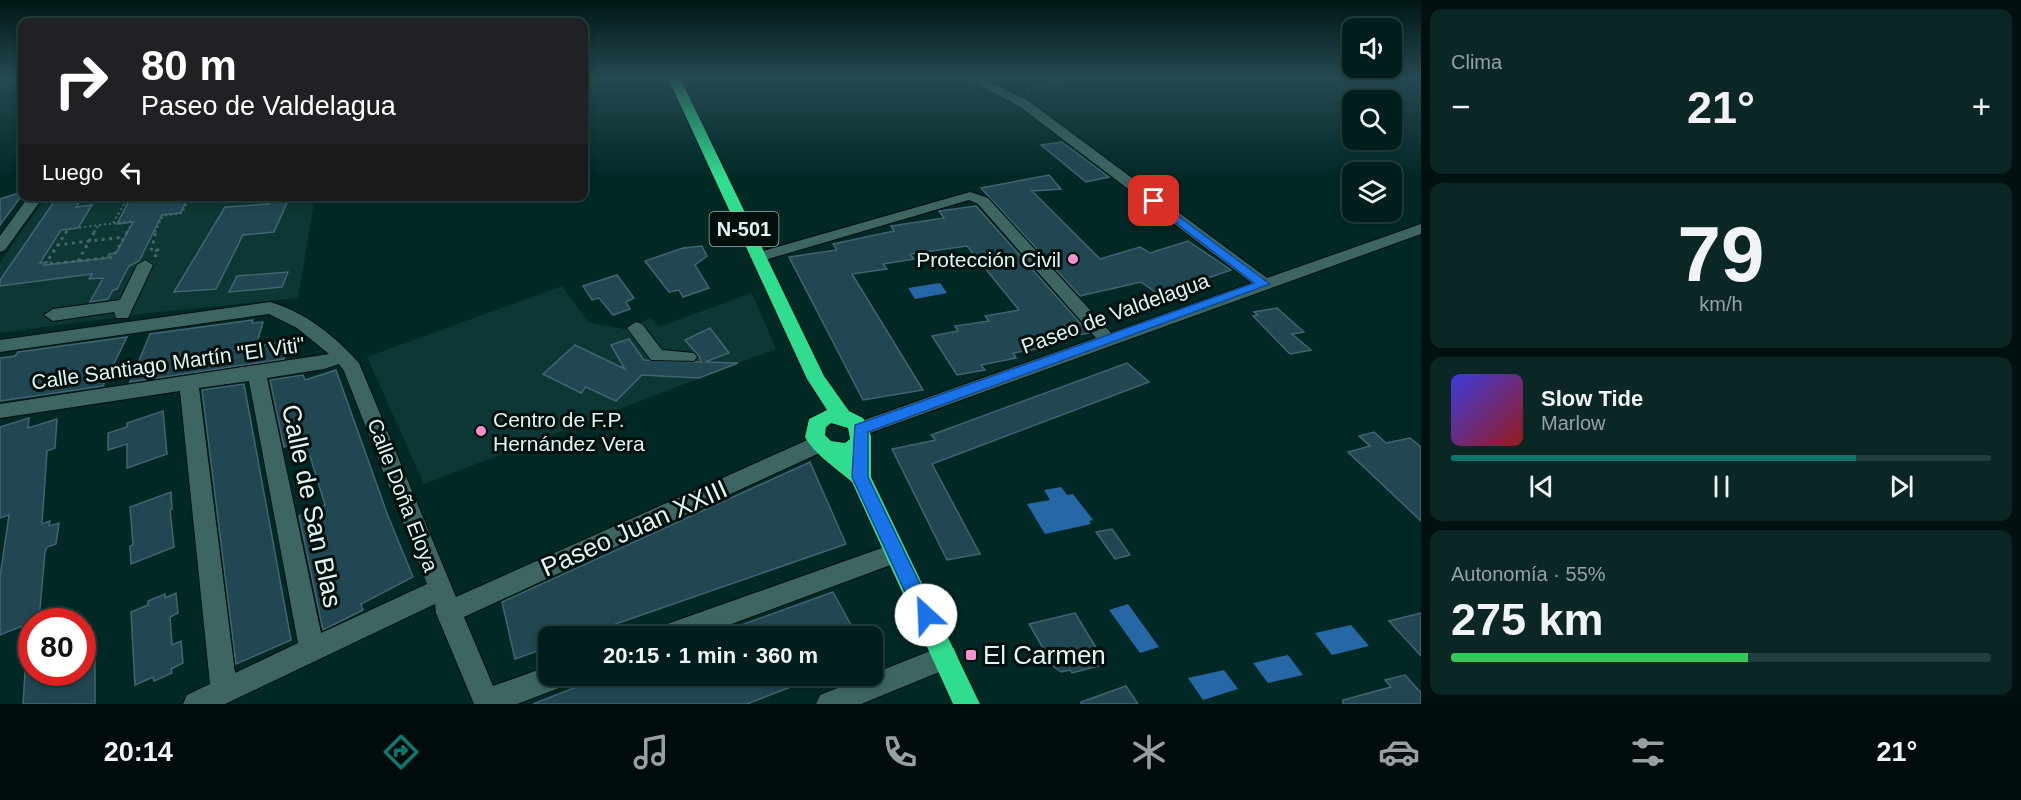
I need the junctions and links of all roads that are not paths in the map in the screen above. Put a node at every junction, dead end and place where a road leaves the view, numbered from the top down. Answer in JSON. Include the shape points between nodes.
{"nodes":[{"id":1,"x":689,"y":111,"type":"edge"},
{"id":2,"x":1035,"y":111,"type":"edge"},
{"id":3,"x":33,"y":201,"type":"edge"},
{"id":4,"x":1421,"y":229,"type":"edge"},
{"id":5,"x":0,"y":247,"type":"edge"},
{"id":6,"x":758,"y":257,"type":"junction"},
{"id":7,"x":145,"y":265,"type":"road end"},
{"id":8,"x":1264,"y":284,"type":"junction"},
{"id":9,"x":126,"y":305,"type":"junction"},
{"id":10,"x":53,"y":315,"type":"dead end"},
{"id":11,"x":636,"y":328,"type":"dead end"},
{"id":12,"x":115,"y":330,"type":"junction"},
{"id":13,"x":1107,"y":340,"type":"junction"},
{"id":14,"x":0,"y":346,"type":"edge"},
{"id":15,"x":342,"y":356,"type":"junction"},
{"id":16,"x":688,"y":357,"type":"dead end"},
{"id":17,"x":258,"y":373,"type":"junction"},
{"id":18,"x":816,"y":379,"type":"junction"},
{"id":19,"x":189,"y":383,"type":"junction"},
{"id":20,"x":0,"y":411,"type":"edge"},
{"id":21,"x":842,"y":416,"type":"junction"},
{"id":22,"x":821,"y":419,"type":"junction"},
{"id":23,"x":860,"y":436,"type":"junction"},
{"id":24,"x":826,"y":447,"type":"junction"},
{"id":25,"x":860,"y":477,"type":"junction"},
{"id":26,"x":896,"y":553,"type":"junction"},
{"id":27,"x":444,"y":602,"type":"junction"},
{"id":28,"x":695,"y":626,"type":"edge"},
{"id":29,"x":312,"y":650,"type":"junction"},
{"id":30,"x":945,"y":657,"type":"junction"},
{"id":31,"x":538,"y":684,"type":"edge"},
{"id":32,"x":224,"y":691,"type":"junction"},
{"id":33,"x":487,"y":703,"type":"edge"},
{"id":34,"x":196,"y":704,"type":"edge"},
{"id":35,"x":829,"y":704,"type":"edge"},
{"id":36,"x":967,"y":704,"type":"edge"}],
"edges":[{"from":1,"to":6,"type":"highway","number":"N-501"},
{"from":2,"to":8,"type":"street"},
{"from":3,"to":5,"type":"street"},
{"from":4,"to":8,"type":"street","name":"Paseo de Valdelagua"},
{"from":6,"to":13,"type":"street","via":[[976,196]]},
{"from":6,"to":18,"type":"highway","number":"N-501"},
{"from":7,"to":9,"type":"street"},
{"from":8,"to":13,"type":"street","name":"Paseo de Valdelagua"},
{"from":9,"to":10,"type":"street"},
{"from":9,"to":12,"type":"street"},
{"from":11,"to":16,"type":"street","via":[[657,356]]},
{"from":12,"to":14,"type":"street"},
{"from":12,"to":15,"type":"street","name":"Calle Doña Eloya","via":[[270,308],[285,312]]},
{"from":13,"to":23,"type":"street","name":"Paseo de Valdelagua"},
{"from":15,"to":17,"type":"street","name":"Calle Santiago Martín \"El Viti\"","via":[[324,363]]},
{"from":15,"to":27,"type":"street","name":"Calle Doña Eloya","via":[[356,379]]},
{"from":17,"to":19,"type":"street","name":"Calle Santiago Martín \"El Viti\""},
{"from":17,"to":29,"type":"street","name":"Calle de San Blas"},
{"from":18,"to":21,"type":"highway","number":"N-501"},
{"from":18,"to":22,"type":"highway","number":"N-501"},
{"from":19,"to":20,"type":"street","name":"Calle Santiago Martín \"El Viti\""},
{"from":19,"to":32,"type":"street"},
{"from":21,"to":22,"type":"highway"},
{"from":21,"to":23,"type":"highway","number":"N-501","via":[[849,419]]},
{"from":22,"to":24,"type":"highway","number":"N-501","via":[[813,430]]},
{"from":23,"to":24,"type":"highway","via":[[848,451]]},
{"from":23,"to":25,"type":"highway"},
{"from":24,"to":25,"type":"highway"},
{"from":24,"to":27,"type":"street","name":"Paseo Juan XXIII"},
{"from":25,"to":26,"type":"highway"},
{"from":26,"to":28,"type":"street"},
{"from":26,"to":30,"type":"highway"},
{"from":27,"to":29,"type":"street","name":"Paseo Juan XXIII"},
{"from":27,"to":33,"type":"street","name":"Calle Doña Eloya"},
{"from":29,"to":32,"type":"street","name":"Paseo Juan XXIII"},
{"from":30,"to":35,"type":"street"},
{"from":30,"to":36,"type":"highway"},
{"from":31,"to":33,"type":"street"},
{"from":32,"to":34,"type":"street","name":"Paseo Juan XXIII"}]}
